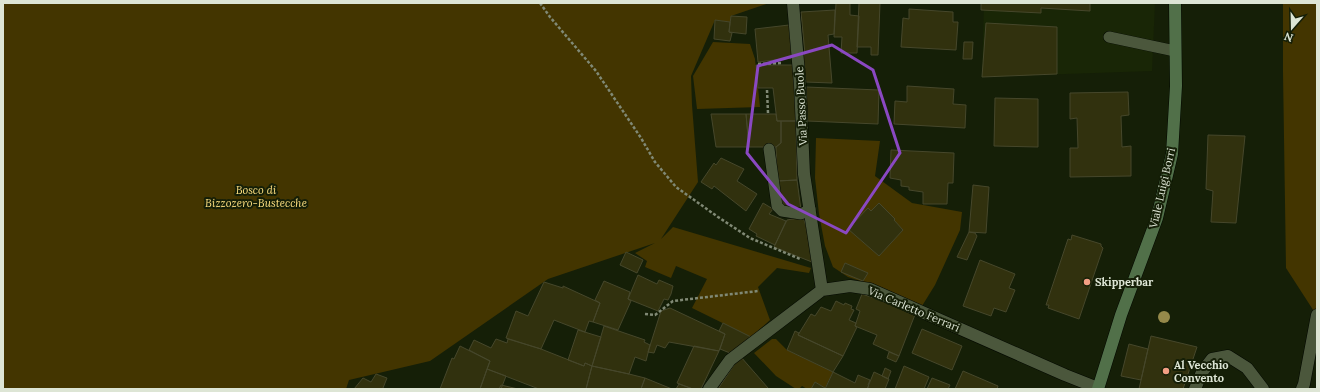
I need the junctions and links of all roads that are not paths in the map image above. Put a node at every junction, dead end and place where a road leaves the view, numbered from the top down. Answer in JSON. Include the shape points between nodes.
{"nodes":[{"id":1,"x":793,"y":3,"type":"edge"},
{"id":2,"x":1175,"y":3,"type":"edge"},
{"id":3,"x":1109,"y":37,"type":"dead end"},
{"id":4,"x":1175,"y":51,"type":"junction"},
{"id":5,"x":769,"y":149,"type":"dead end"},
{"id":6,"x":810,"y":209,"type":"junction"},
{"id":7,"x":822,"y":290,"type":"junction"},
{"id":8,"x":1317,"y":315,"type":"edge"},
{"id":9,"x":1098,"y":388,"type":"edge"},
{"id":10,"x":709,"y":389,"type":"edge"},
{"id":11,"x":1195,"y":389,"type":"edge"},
{"id":12,"x":1263,"y":389,"type":"edge"},
{"id":13,"x":1302,"y":389,"type":"edge"}],
"edges":[{"from":1,"to":6,"type":"street","name":"Via Passo Buole","via":[[799,62],[804,174]]},
{"from":2,"to":4,"type":"main road","name":"Viale Luigi Borri"},
{"from":3,"to":4,"type":"lane"},
{"from":4,"to":9,"type":"main road","name":"Viale Luigi Borri","via":[[1176,86],[1172,154],[1157,218],[1121,315]]},
{"from":5,"to":6,"type":"lane","via":[[777,206],[782,211],[801,214]]},
{"from":6,"to":7,"type":"street","name":"Via Passo Buole"},
{"from":7,"to":9,"type":"street","name":"Via Carletto Ferrari","via":[[850,286],[870,289]]},
{"from":7,"to":10,"type":"street","name":"Via Carletto Ferrari","via":[[730,360]]},
{"from":8,"to":13,"type":"street"},
{"from":11,"to":12,"type":"street","via":[[1202,372],[1212,359],[1228,356],[1247,368]]}]}
